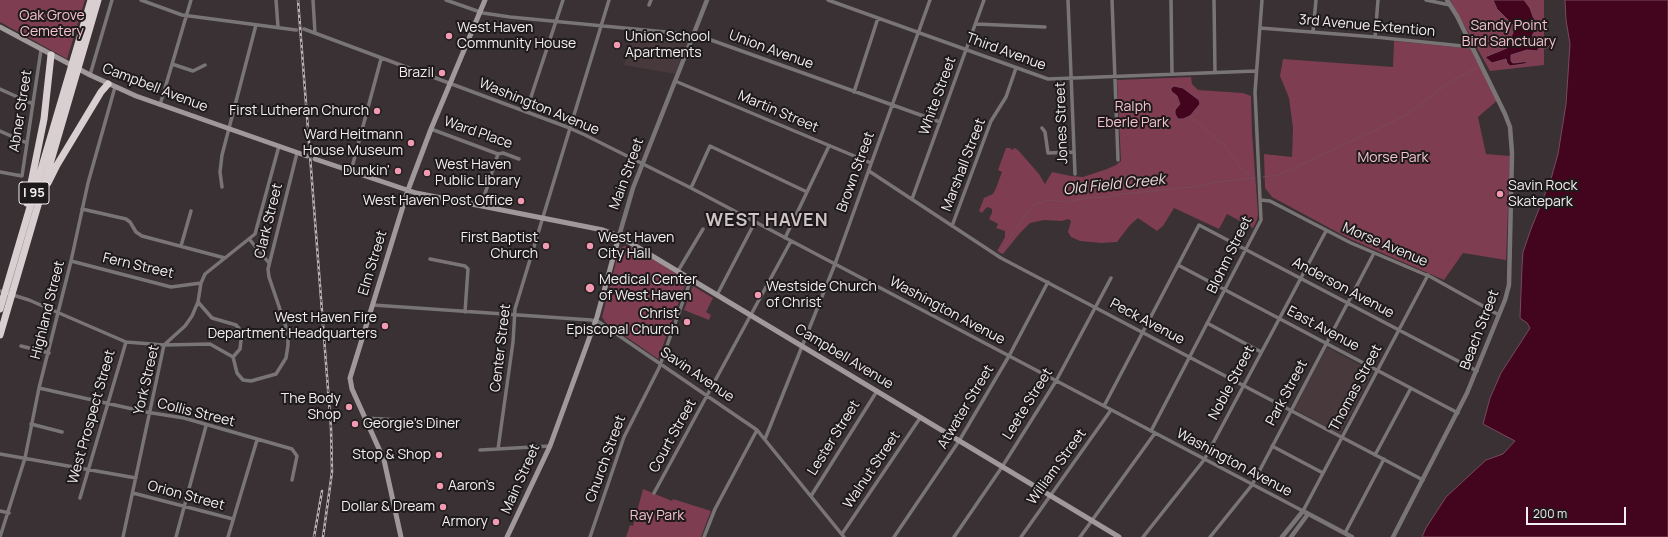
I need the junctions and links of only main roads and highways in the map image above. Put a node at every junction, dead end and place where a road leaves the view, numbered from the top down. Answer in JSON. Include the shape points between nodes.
{"nodes":[{"id":1,"x":91,"y":0,"type":"edge"},
{"id":2,"x":98,"y":0,"type":"edge"},
{"id":3,"x":484,"y":0,"type":"edge"},
{"id":4,"x":0,"y":27,"type":"edge"},
{"id":5,"x":51,"y":55,"type":"junction"},
{"id":6,"x":78,"y":56,"type":"junction"},
{"id":7,"x":71,"y":79,"type":"junction"},
{"id":8,"x":111,"y":86,"type":"junction"},
{"id":9,"x":307,"y":156,"type":"dead end"},
{"id":10,"x":315,"y":159,"type":"dead end"},
{"id":11,"x":408,"y":190,"type":"junction"},
{"id":12,"x":619,"y":236,"type":"junction"},
{"id":13,"x":28,"y":241,"type":"junction"},
{"id":14,"x":10,"y":273,"type":"junction"},
{"id":15,"x":0,"y":309,"type":"edge"},
{"id":16,"x":0,"y":335,"type":"edge"},
{"id":17,"x":401,"y":537,"type":"edge"},
{"id":18,"x":507,"y":537,"type":"edge"},
{"id":19,"x":1119,"y":537,"type":"edge"}],
"edges":[{"from":1,"to":6,"type":"highway","number":"I 95"},
{"from":2,"to":6,"type":"highway","number":"I 95"},
{"from":3,"to":11,"type":"main road","name":"Elm Street"},
{"from":4,"to":5,"type":"main road","name":"Campbell Avenue"},
{"from":5,"to":8,"type":"main road","name":"Campbell Avenue"},
{"from":5,"to":14,"type":"highway","via":[[42,136]]},
{"from":6,"to":7,"type":"highway","number":"I 95"},
{"from":7,"to":13,"type":"highway","number":"I 95"},
{"from":7,"to":14,"type":"highway","number":"I 95"},
{"from":8,"to":9,"type":"main road","name":"Campbell Avenue"},
{"from":8,"to":13,"type":"highway","via":[[101,92],[52,175]]},
{"from":10,"to":11,"type":"main road","name":"Campbell Avenue"},
{"from":11,"to":12,"type":"main road","name":"Campbell Avenue","via":[[603,230]]},
{"from":11,"to":17,"type":"main road","name":"Elm Street","via":[[350,378],[352,389],[384,460]]},
{"from":12,"to":18,"type":"main road","name":"Main Street","via":[[605,292],[550,446]]},
{"from":12,"to":19,"type":"main road","name":"Campbell Avenue"},
{"from":13,"to":16,"type":"highway","number":"I 95"},
{"from":14,"to":15,"type":"highway","number":"I 95"}]}
